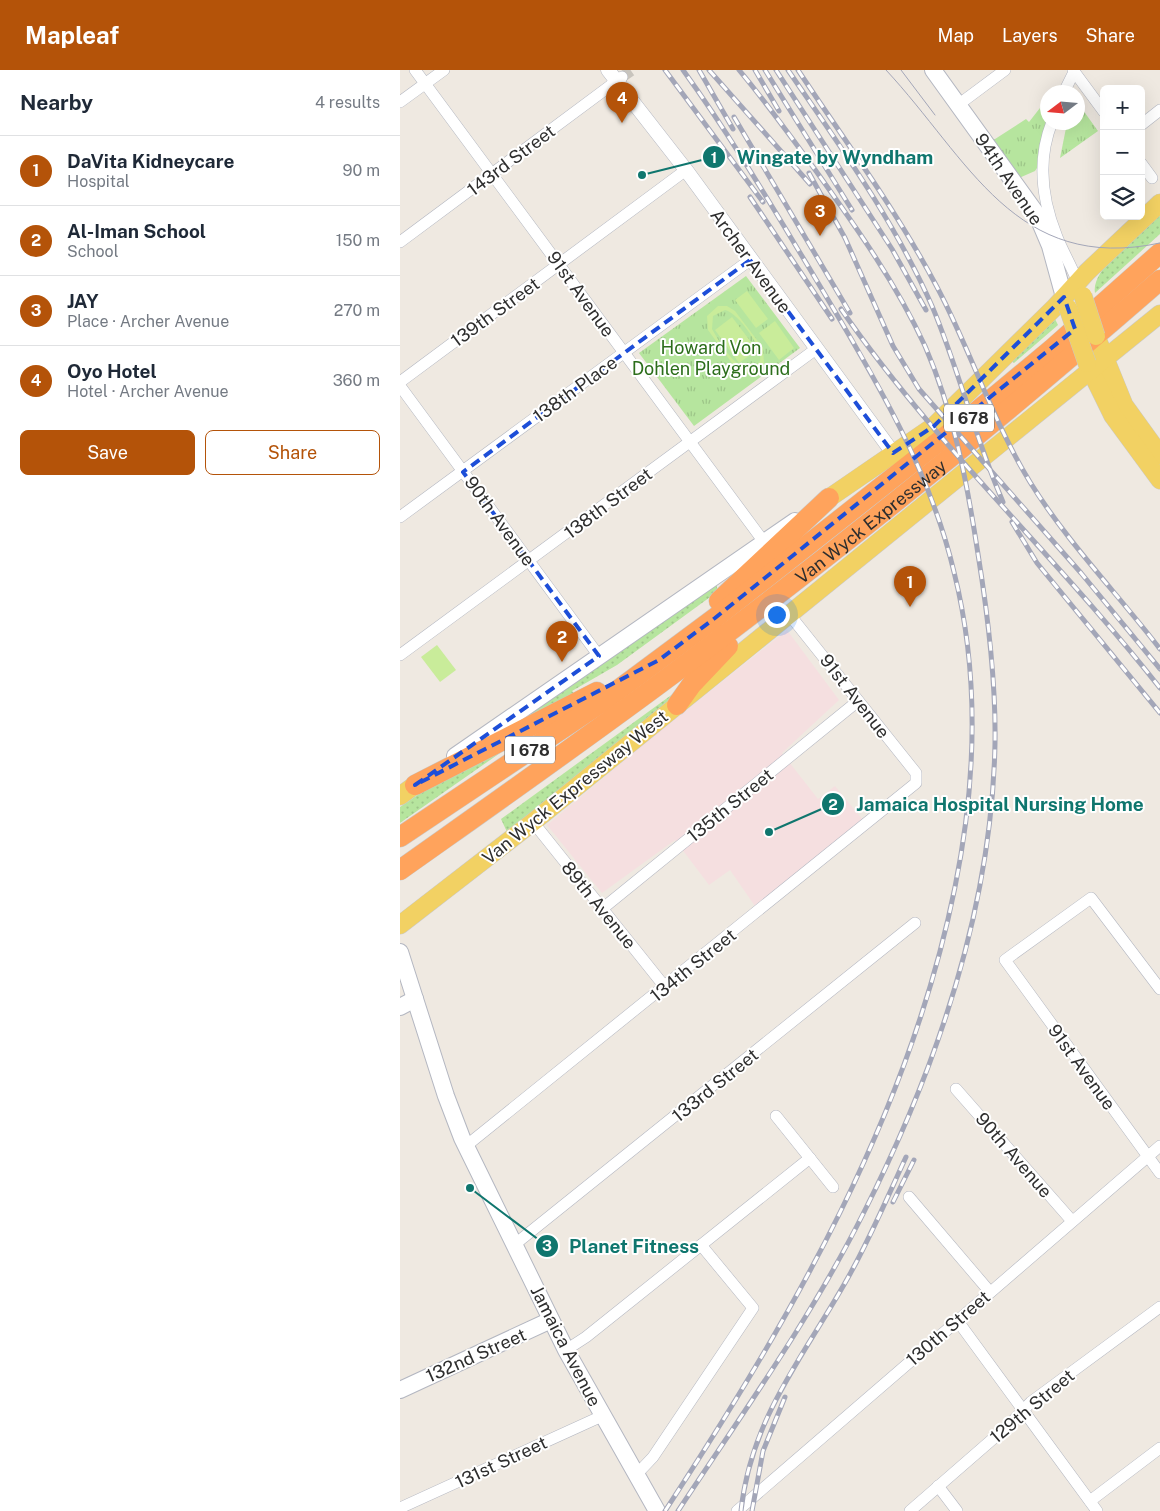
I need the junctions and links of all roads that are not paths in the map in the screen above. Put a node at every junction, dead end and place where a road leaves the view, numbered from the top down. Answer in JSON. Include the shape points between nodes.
{"nodes":[{"id":1,"x":415,"y":70,"type":"edge"},
{"id":2,"x":444,"y":70,"type":"edge"},
{"id":3,"x":934,"y":70,"type":"edge"},
{"id":4,"x":1005,"y":70,"type":"edge"},
{"id":5,"x":1074,"y":71,"type":"edge"},
{"id":6,"x":616,"y":76,"type":"edge"},
{"id":7,"x":426,"y":84,"type":"junction"},
{"id":8,"x":1067,"y":85,"type":"edge"},
{"id":9,"x":400,"y":102,"type":"edge"},
{"id":10,"x":958,"y":104,"type":"junction"},
{"id":11,"x":1100,"y":107,"type":"edge"},
{"id":12,"x":1160,"y":110,"type":"edge"},
{"id":13,"x":1145,"y":122,"type":"edge"},
{"id":14,"x":1050,"y":130,"type":"edge"},
{"id":15,"x":1145,"y":168,"type":"edge"},
{"id":16,"x":686,"y":170,"type":"junction"},
{"id":17,"x":492,"y":174,"type":"junction"},
{"id":18,"x":1152,"y":178,"type":"dead end"},
{"id":19,"x":1160,"y":203,"type":"edge"},
{"id":20,"x":400,"y":242,"type":"edge"},
{"id":21,"x":1160,"y":253,"type":"edge"},
{"id":22,"x":750,"y":260,"type":"junction"},
{"id":23,"x":559,"y":264,"type":"junction"},
{"id":24,"x":1160,"y":280,"type":"edge"},
{"id":25,"x":1080,"y":290,"type":"junction"},
{"id":26,"x":1066,"y":303,"type":"junction"},
{"id":27,"x":1160,"y":314,"type":"edge"},
{"id":28,"x":816,"y":349,"type":"junction"},
{"id":29,"x":624,"y":353,"type":"junction"},
{"id":30,"x":1103,"y":355,"type":"junction"},
{"id":31,"x":1089,"y":368,"type":"junction"},
{"id":32,"x":400,"y":382,"type":"edge"},
{"id":33,"x":400,"y":386,"type":"edge"},
{"id":34,"x":690,"y":442,"type":"junction"},
{"id":35,"x":893,"y":453,"type":"junction"},
{"id":36,"x":1160,"y":455,"type":"edge"},
{"id":37,"x":463,"y":472,"type":"junction"},
{"id":38,"x":1160,"y":480,"type":"edge"},
{"id":39,"x":829,"y":498,"type":"junction"},
{"id":40,"x":400,"y":517,"type":"edge"},
{"id":41,"x":764,"y":542,"type":"junction"},
{"id":42,"x":529,"y":561,"type":"junction"},
{"id":43,"x":777,"y":595,"type":"junction"},
{"id":44,"x":789,"y":614,"type":"junction"},
{"id":45,"x":687,"y":639,"type":"junction"},
{"id":46,"x":749,"y":646,"type":"joint"},
{"id":47,"x":400,"y":655,"type":"edge"},
{"id":48,"x":599,"y":656,"type":"junction"},
{"id":49,"x":659,"y":660,"type":"junction"},
{"id":50,"x":858,"y":701,"type":"junction"},
{"id":51,"x":677,"y":705,"type":"junction"},
{"id":52,"x":917,"y":780,"type":"joint"},
{"id":53,"x":407,"y":790,"type":"edge"},
{"id":54,"x":533,"y":822,"type":"junction"},
{"id":55,"x":400,"y":837,"type":"edge"},
{"id":56,"x":400,"y":870,"type":"edge"},
{"id":57,"x":602,"y":908,"type":"junction"},
{"id":58,"x":915,"y":923,"type":"dead end"},
{"id":59,"x":400,"y":925,"type":"edge"},
{"id":60,"x":400,"y":952,"type":"edge"},
{"id":61,"x":665,"y":987,"type":"junction"},
{"id":62,"x":1160,"y":989,"type":"edge"},
{"id":63,"x":415,"y":999,"type":"junction"},
{"id":64,"x":400,"y":1007,"type":"edge"},
{"id":65,"x":956,"y":1088,"type":"dead end"},
{"id":66,"x":776,"y":1116,"type":"dead end"},
{"id":67,"x":466,"y":1146,"type":"junction"},
{"id":68,"x":1160,"y":1146,"type":"edge"},
{"id":69,"x":1148,"y":1156,"type":"junction"},
{"id":70,"x":810,"y":1158,"type":"junction"},
{"id":71,"x":1160,"y":1173,"type":"edge"},
{"id":72,"x":833,"y":1186,"type":"dead end"},
{"id":73,"x":909,"y":1197,"type":"dead end"},
{"id":74,"x":1072,"y":1221,"type":"junction"},
{"id":75,"x":514,"y":1245,"type":"junction"},
{"id":76,"x":701,"y":1245,"type":"junction"},
{"id":77,"x":990,"y":1292,"type":"junction"},
{"id":78,"x":1160,"y":1307,"type":"edge"},
{"id":79,"x":552,"y":1320,"type":"junction"},
{"id":80,"x":957,"y":1320,"type":"junction"},
{"id":81,"x":566,"y":1350,"type":"junction"},
{"id":82,"x":400,"y":1390,"type":"edge"},
{"id":83,"x":1021,"y":1410,"type":"junction"},
{"id":84,"x":602,"y":1416,"type":"junction"},
{"id":85,"x":1160,"y":1448,"type":"edge"},
{"id":86,"x":636,"y":1475,"type":"junction"},
{"id":87,"x":938,"y":1486,"type":"junction"},
{"id":88,"x":1090,"y":1501,"type":"junction"},
{"id":89,"x":400,"y":1508,"type":"edge"},
{"id":90,"x":657,"y":1511,"type":"edge"},
{"id":91,"x":737,"y":1511,"type":"edge"},
{"id":92,"x":910,"y":1511,"type":"edge"},
{"id":93,"x":956,"y":1511,"type":"edge"},
{"id":94,"x":1097,"y":1511,"type":"edge"}],
"edges":[{"from":1,"to":7,"type":"street","name":"91st Avenue"},
{"from":2,"to":7,"type":"street"},
{"from":3,"to":10,"type":"main road","name":"94th Avenue"},
{"from":4,"to":10,"type":"street"},
{"from":5,"to":8,"type":"street"},
{"from":5,"to":11,"type":"street"},
{"from":6,"to":16,"type":"street","name":"Archer Avenue"},
{"from":6,"to":17,"type":"street","name":"143rd Street"},
{"from":7,"to":9,"type":"street"},
{"from":7,"to":17,"type":"street","name":"91st Avenue"},
{"from":10,"to":26,"type":"main road","name":"94th Avenue","via":[[1036,213],[1050,246]]},
{"from":12,"to":13,"type":"street"},
{"from":14,"to":25,"type":"street","name":"94th Avenue","via":[[1044,155],[1044,197]]},
{"from":15,"to":18,"type":"street"},
{"from":16,"to":22,"type":"street","name":"Archer Avenue"},
{"from":16,"to":23,"type":"street","name":"139th Street"},
{"from":17,"to":20,"type":"street","name":"143rd Street"},
{"from":17,"to":23,"type":"street","name":"91st Avenue"},
{"from":19,"to":25,"type":"main road","name":"Van Wyck Expressway"},
{"from":21,"to":45,"type":"highway","name":"Van Wyck Expressway","number":"I 678","via":[[975,413]]},
{"from":22,"to":28,"type":"street","name":"Archer Avenue"},
{"from":22,"to":29,"type":"street","name":"138th Place"},
{"from":23,"to":29,"type":"street","name":"91st Avenue"},
{"from":23,"to":32,"type":"street","name":"139th Street"},
{"from":24,"to":43,"type":"highway","name":"Van Wyck Expressway","number":"I 678","via":[[1008,410]]},
{"from":25,"to":26,"type":"main road","name":"Van Wyck Expressway"},
{"from":25,"to":30,"type":"main road","bridge":true},
{"from":26,"to":31,"type":"main road","bridge":true},
{"from":26,"to":35,"type":"main road","name":"Van Wyck Expressway","via":[[934,426]]},
{"from":27,"to":30,"type":"main road","name":"Van Wyck Expressway"},
{"from":28,"to":34,"type":"street","name":"138th Street"},
{"from":28,"to":35,"type":"street","name":"Archer Avenue"},
{"from":29,"to":34,"type":"street","name":"91st Avenue"},
{"from":29,"to":37,"type":"street","name":"138th Place"},
{"from":30,"to":31,"type":"main road","name":"Van Wyck Expressway"},
{"from":30,"to":36,"type":"main road","via":[[1124,405]]},
{"from":31,"to":38,"type":"main road","via":[[1112,416]]},
{"from":31,"to":44,"type":"main road","name":"Van Wyck Expressway"},
{"from":33,"to":37,"type":"street","name":"90th Avenue"},
{"from":34,"to":41,"type":"street","name":"91st Avenue"},
{"from":34,"to":42,"type":"street","name":"138th Street"},
{"from":35,"to":39,"type":"main road","name":"Van Wyck Expressway"},
{"from":37,"to":40,"type":"street","name":"138th Place"},
{"from":37,"to":42,"type":"street","name":"90th Avenue"},
{"from":39,"to":41,"type":"main road","name":"Van Wyck Expressway"},
{"from":39,"to":45,"type":"highway","via":[[720,600]]},
{"from":41,"to":48,"type":"main road","name":"Van Wyck Expressway"},
{"from":42,"to":47,"type":"street","name":"138th Street"},
{"from":42,"to":48,"type":"street","name":"90th Avenue"},
{"from":43,"to":51,"type":"highway","via":[[759,620],[724,650]]},
{"from":43,"to":56,"type":"highway","name":"Van Wyck Expressway","number":"I 678","via":[[639,700]]},
{"from":44,"to":46,"type":"main road","name":"Van Wyck Expressway"},
{"from":44,"to":50,"type":"street","name":"91st Avenue"},
{"from":45,"to":49,"type":"highway","name":"Van Wyck Expressway","number":"I 678"},
{"from":46,"to":51,"type":"main road","name":"Van Wyck Expressway West"},
{"from":48,"to":53,"type":"main road","name":"Van Wyck Expressway"},
{"from":49,"to":53,"type":"highway"},
{"from":49,"to":55,"type":"highway","name":"Van Wyck Expressway","number":"I 678"},
{"from":50,"to":52,"type":"street","name":"91st Avenue","via":[[916,773]]},
{"from":50,"to":57,"type":"street","name":"135th Street"},
{"from":51,"to":54,"type":"main road","name":"Van Wyck Expressway West"},
{"from":52,"to":61,"type":"street","name":"134th Street","via":[[914,786]]},
{"from":54,"to":57,"type":"street","name":"89th Avenue"},
{"from":54,"to":59,"type":"main road","name":"Van Wyck Expressway West"},
{"from":57,"to":61,"type":"street","name":"89th Avenue"},
{"from":58,"to":75,"type":"street","name":"133rd Street"},
{"from":60,"to":63,"type":"main road","name":"Jamaica Avenue"},
{"from":61,"to":67,"type":"street","name":"134th Street"},
{"from":62,"to":69,"type":"street","name":"91st Avenue","via":[[1091,898],[1005,960]]},
{"from":63,"to":64,"type":"main road"},
{"from":63,"to":67,"type":"main road","name":"Jamaica Avenue","via":[[446,1096]]},
{"from":65,"to":74,"type":"street","name":"90th Avenue"},
{"from":66,"to":70,"type":"street"},
{"from":67,"to":75,"type":"main road","name":"Jamaica Avenue"},
{"from":68,"to":69,"type":"street","name":"130th Street"},
{"from":69,"to":71,"type":"street","name":"91st Avenue"},
{"from":69,"to":74,"type":"street","name":"130th Street"},
{"from":70,"to":72,"type":"street"},
{"from":70,"to":76,"type":"street"},
{"from":73,"to":77,"type":"street"},
{"from":74,"to":77,"type":"street","name":"130th Street"},
{"from":75,"to":79,"type":"main road","name":"Jamaica Avenue"},
{"from":76,"to":81,"type":"street"},
{"from":76,"to":86,"type":"street","via":[[753,1308],[653,1457]]},
{"from":77,"to":80,"type":"street","name":"130th Street"},
{"from":78,"to":83,"type":"street","name":"129th Street"},
{"from":79,"to":81,"type":"main road","name":"Jamaica Avenue"},
{"from":79,"to":82,"type":"main road","name":"132nd Street"},
{"from":80,"to":83,"type":"street"},
{"from":80,"to":91,"type":"street","name":"130th Street"},
{"from":81,"to":84,"type":"main road","name":"Jamaica Avenue"},
{"from":83,"to":87,"type":"street","name":"129th Street","via":[[1010,1424]]},
{"from":83,"to":88,"type":"street"},
{"from":84,"to":86,"type":"main road","name":"Jamaica Avenue"},
{"from":84,"to":89,"type":"street","name":"131st Street"},
{"from":85,"to":88,"type":"street"},
{"from":86,"to":90,"type":"main road","name":"Jamaica Avenue"},
{"from":87,"to":92,"type":"street","name":"129th Street"},
{"from":87,"to":93,"type":"street"},
{"from":88,"to":94,"type":"street"}]}
